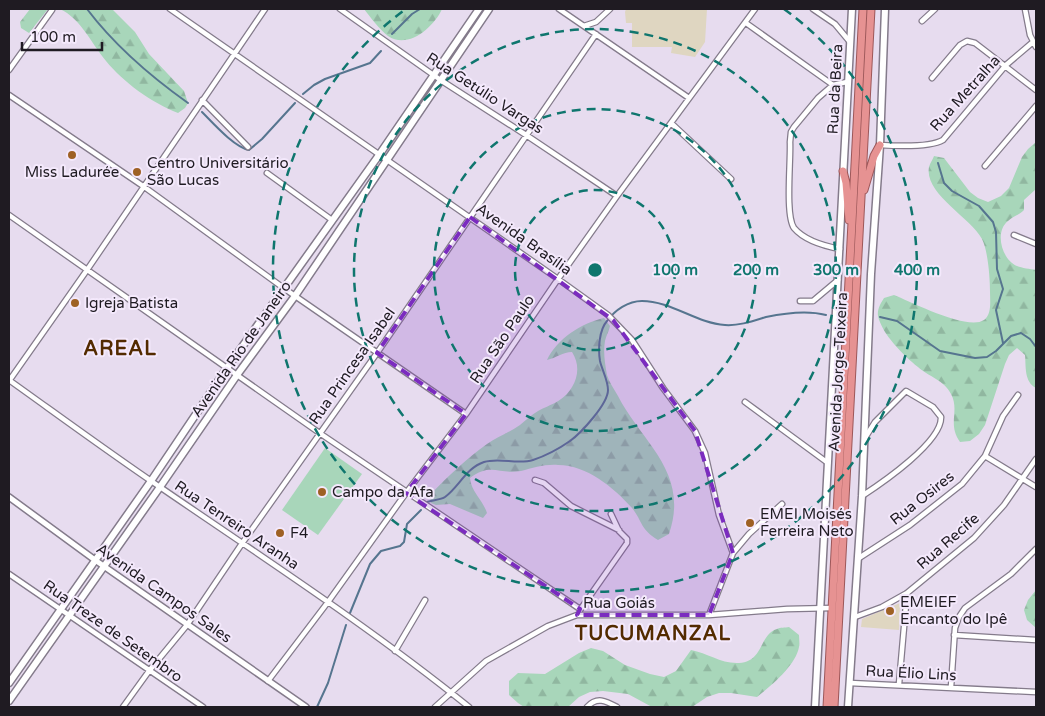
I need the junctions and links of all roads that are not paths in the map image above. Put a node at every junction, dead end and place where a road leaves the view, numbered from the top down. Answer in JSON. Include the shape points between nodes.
{"nodes":[{"id":1,"x":170,"y":9,"type":"edge"},
{"id":2,"x":265,"y":9,"type":"edge"},
{"id":3,"x":340,"y":9,"type":"edge"},
{"id":4,"x":479,"y":9,"type":"edge"},
{"id":5,"x":489,"y":9,"type":"edge"},
{"id":6,"x":559,"y":9,"type":"edge"},
{"id":7,"x":610,"y":9,"type":"edge"},
{"id":8,"x":755,"y":9,"type":"edge"},
{"id":9,"x":813,"y":9,"type":"edge"},
{"id":10,"x":852,"y":9,"type":"edge"},
{"id":11,"x":863,"y":9,"type":"edge"},
{"id":12,"x":871,"y":9,"type":"edge"},
{"id":13,"x":885,"y":9,"type":"edge"},
{"id":14,"x":935,"y":9,"type":"edge"},
{"id":15,"x":1025,"y":9,"type":"edge"},
{"id":16,"x":52,"y":10,"type":"dead end"},
{"id":17,"x":922,"y":21,"type":"dead end"},
{"id":18,"x":746,"y":23,"type":"junction"},
{"id":19,"x":584,"y":26,"type":"junction"},
{"id":20,"x":596,"y":34,"type":"junction"},
{"id":21,"x":1033,"y":42,"type":"junction"},
{"id":22,"x":850,"y":44,"type":"junction"},
{"id":23,"x":1036,"y":47,"type":"edge"},
{"id":24,"x":234,"y":53,"type":"junction"},
{"id":25,"x":1006,"y":65,"type":"junction"},
{"id":26,"x":9,"y":70,"type":"edge"},
{"id":27,"x":433,"y":75,"type":"junction"},
{"id":28,"x":932,"y":78,"type":"dead end"},
{"id":29,"x":442,"y":81,"type":"junction"},
{"id":30,"x":847,"y":82,"type":"junction"},
{"id":31,"x":834,"y":86,"type":"junction"},
{"id":32,"x":1036,"y":90,"type":"edge"},
{"id":33,"x":9,"y":95,"type":"edge"},
{"id":34,"x":689,"y":98,"type":"junction"},
{"id":35,"x":202,"y":100,"type":"junction"},
{"id":36,"x":1036,"y":106,"type":"edge"},
{"id":37,"x":671,"y":123,"type":"junction"},
{"id":38,"x":526,"y":135,"type":"junction"},
{"id":39,"x":880,"y":145,"type":"junction"},
{"id":40,"x":248,"y":147,"type":"dead end"},
{"id":41,"x":379,"y":155,"type":"junction"},
{"id":42,"x":387,"y":160,"type":"junction"},
{"id":43,"x":986,"y":166,"type":"dead end"},
{"id":44,"x":843,"y":171,"type":"junction"},
{"id":45,"x":267,"y":173,"type":"dead end"},
{"id":46,"x":731,"y":179,"type":"dead end"},
{"id":47,"x":143,"y":186,"type":"junction"},
{"id":48,"x":617,"y":196,"type":"junction"},
{"id":49,"x":861,"y":200,"type":"junction"},
{"id":50,"x":9,"y":215,"type":"edge"},
{"id":51,"x":470,"y":217,"type":"junction"},
{"id":52,"x":332,"y":220,"type":"junction"},
{"id":53,"x":1014,"y":235,"type":"dead end"},
{"id":54,"x":1036,"y":244,"type":"edge"},
{"id":55,"x":840,"y":248,"type":"junction"},
{"id":56,"x":851,"y":254,"type":"junction"},
{"id":57,"x":87,"y":270,"type":"junction"},
{"id":58,"x":558,"y":279,"type":"junction"},
{"id":59,"x":839,"y":279,"type":"junction"},
{"id":60,"x":285,"y":289,"type":"junction"},
{"id":61,"x":294,"y":296,"type":"junction"},
{"id":62,"x":800,"y":302,"type":"dead end"},
{"id":63,"x":377,"y":353,"type":"junction"},
{"id":64,"x":227,"y":368,"type":"junction"},
{"id":65,"x":237,"y":375,"type":"junction"},
{"id":66,"x":9,"y":380,"type":"edge"},
{"id":67,"x":1018,"y":394,"type":"dead end"},
{"id":68,"x":744,"y":402,"type":"dead end"},
{"id":69,"x":466,"y":414,"type":"junction"},
{"id":70,"x":321,"y":434,"type":"junction"},
{"id":71,"x":864,"y":439,"type":"junction"},
{"id":72,"x":985,"y":456,"type":"junction"},
{"id":73,"x":1036,"y":459,"type":"edge"},
{"id":74,"x":828,"y":463,"type":"junction"},
{"id":75,"x":1023,"y":479,"type":"junction"},
{"id":76,"x":535,"y":480,"type":"dead end"},
{"id":77,"x":151,"y":481,"type":"junction"},
{"id":78,"x":160,"y":487,"type":"junction"},
{"id":79,"x":1036,"y":487,"type":"edge"},
{"id":80,"x":406,"y":493,"type":"junction"},
{"id":81,"x":862,"y":496,"type":"junction"},
{"id":82,"x":9,"y":497,"type":"edge"},
{"id":83,"x":782,"y":504,"type":"dead end"},
{"id":84,"x":612,"y":514,"type":"dead end"},
{"id":85,"x":619,"y":531,"type":"junction"},
{"id":86,"x":243,"y":542,"type":"junction"},
{"id":87,"x":1036,"y":549,"type":"edge"},
{"id":88,"x":733,"y":553,"type":"junction"},
{"id":89,"x":859,"y":558,"type":"junction"},
{"id":90,"x":95,"y":560,"type":"junction"},
{"id":91,"x":104,"y":566,"type":"junction"},
{"id":92,"x":9,"y":574,"type":"edge"},
{"id":93,"x":907,"y":593,"type":"junction"},
{"id":94,"x":425,"y":600,"type":"dead end"},
{"id":95,"x":328,"y":602,"type":"junction"},
{"id":96,"x":821,"y":608,"type":"junction"},
{"id":97,"x":832,"y":608,"type":"junction"},
{"id":98,"x":580,"y":609,"type":"junction"},
{"id":99,"x":61,"y":610,"type":"junction"},
{"id":100,"x":577,"y":615,"type":"junction"},
{"id":101,"x":709,"y":615,"type":"junction"},
{"id":102,"x":69,"y":616,"type":"junction"},
{"id":103,"x":855,"y":617,"type":"junction"},
{"id":104,"x":187,"y":625,"type":"junction"},
{"id":105,"x":954,"y":635,"type":"junction"},
{"id":106,"x":1036,"y":640,"type":"edge"},
{"id":107,"x":395,"y":651,"type":"junction"},
{"id":108,"x":149,"y":671,"type":"junction"},
{"id":109,"x":268,"y":681,"type":"junction"},
{"id":110,"x":9,"y":683,"type":"edge"},
{"id":111,"x":850,"y":683,"type":"junction"},
{"id":112,"x":899,"y":684,"type":"junction"},
{"id":113,"x":951,"y":687,"type":"junction"},
{"id":114,"x":450,"y":692,"type":"junction"},
{"id":115,"x":835,"y":692,"type":"junction"},
{"id":116,"x":1036,"y":692,"type":"edge"},
{"id":117,"x":9,"y":701,"type":"edge"},
{"id":118,"x":123,"y":707,"type":"edge"},
{"id":119,"x":203,"y":707,"type":"edge"},
{"id":120,"x":306,"y":707,"type":"edge"},
{"id":121,"x":435,"y":707,"type":"edge"},
{"id":122,"x":469,"y":707,"type":"edge"},
{"id":123,"x":587,"y":707,"type":"edge"},
{"id":124,"x":617,"y":707,"type":"edge"},
{"id":125,"x":815,"y":707,"type":"edge"},
{"id":126,"x":827,"y":707,"type":"edge"},
{"id":127,"x":834,"y":707,"type":"edge"},
{"id":128,"x":838,"y":707,"type":"edge"},
{"id":129,"x":848,"y":707,"type":"edge"}],
"edges":[{"from":1,"to":24,"type":"street","name":"Avenida Brasília"},
{"from":2,"to":24,"type":"street"},
{"from":3,"to":27,"type":"street","name":"Rua Getúlio Vargas"},
{"from":4,"to":27,"type":"main road","name":"Avenida Rio de Janeiro"},
{"from":5,"to":29,"type":"main road","name":"Avenida Rio de Janeiro"},
{"from":6,"to":19,"type":"street"},
{"from":7,"to":19,"type":"street","via":[[601,18]]},
{"from":8,"to":18,"type":"street","name":"Rua São Paulo"},
{"from":9,"to":22,"type":"street","via":[[835,24]]},
{"from":10,"to":22,"type":"main road","name":"Rua da Beira"},
{"from":11,"to":56,"type":"highway","name":"Avenida Jorge Teixeira"},
{"from":12,"to":49,"type":"highway","name":"Avenida Jorge Teixeira"},
{"from":13,"to":39,"type":"main road"},
{"from":14,"to":17,"type":"street"},
{"from":15,"to":21,"type":"street"},
{"from":16,"to":26,"type":"street"},
{"from":18,"to":31,"type":"street"},
{"from":18,"to":34,"type":"street","name":"Rua São Paulo"},
{"from":19,"to":20,"type":"street"},
{"from":20,"to":34,"type":"street"},
{"from":20,"to":38,"type":"street","name":"Rua Princesa Isabel"},
{"from":21,"to":23,"type":"street"},
{"from":21,"to":25,"type":"street","name":"Rua Metralha"},
{"from":22,"to":30,"type":"main road","name":"Rua da Beira"},
{"from":24,"to":35,"type":"street"},
{"from":24,"to":41,"type":"street","name":"Avenida Brasília"},
{"from":25,"to":28,"type":"street","via":[[968,41],[960,45]]},
{"from":25,"to":32,"type":"street"},
{"from":25,"to":39,"type":"street","name":"Rua Metralha","via":[[943,140],[925,145]]},
{"from":27,"to":29,"type":"street","name":"Rua Getúlio Vargas"},
{"from":27,"to":41,"type":"main road","name":"Avenida Rio de Janeiro"},
{"from":29,"to":38,"type":"street","name":"Rua Getúlio Vargas"},
{"from":29,"to":42,"type":"main road","name":"Avenida Rio de Janeiro"},
{"from":30,"to":31,"type":"street"},
{"from":30,"to":44,"type":"main road","name":"Rua da Beira"},
{"from":31,"to":55,"type":"street","via":[[818,98],[794,127],[789,214],[793,226],[810,240]]},
{"from":33,"to":47,"type":"street"},
{"from":34,"to":37,"type":"street","name":"Rua São Paulo"},
{"from":35,"to":40,"type":"street"},
{"from":35,"to":47,"type":"street"},
{"from":36,"to":43,"type":"street"},
{"from":37,"to":46,"type":"street"},
{"from":37,"to":48,"type":"street","name":"Rua São Paulo"},
{"from":38,"to":48,"type":"street","name":"Rua Getúlio Vargas"},
{"from":38,"to":51,"type":"street","name":"Rua Princesa Isabel"},
{"from":39,"to":49,"type":"highway"},
{"from":39,"to":71,"type":"main road","name":"Rua Élio Lins"},
{"from":41,"to":42,"type":"street","name":"Avenida Brasília"},
{"from":41,"to":52,"type":"main road","name":"Avenida Rio de Janeiro"},
{"from":42,"to":51,"type":"street","name":"Avenida Brasília"},
{"from":42,"to":61,"type":"main road","name":"Avenida Rio de Janeiro"},
{"from":44,"to":55,"type":"main road","name":"Rua da Beira"},
{"from":44,"to":56,"type":"highway"},
{"from":45,"to":52,"type":"street"},
{"from":47,"to":57,"type":"street"},
{"from":47,"to":60,"type":"street"},
{"from":48,"to":58,"type":"street","name":"Rua São Paulo"},
{"from":49,"to":115,"type":"highway","name":"Avenida Jorge Teixeira"},
{"from":50,"to":57,"type":"street"},
{"from":51,"to":58,"type":"street","name":"Avenida Brasília"},
{"from":51,"to":63,"type":"street","name":"Rua Princesa Isabel"},
{"from":52,"to":60,"type":"main road","name":"Avenida Rio de Janeiro"},
{"from":53,"to":54,"type":"street"},
{"from":55,"to":59,"type":"main road","name":"Rua da Beira"},
{"from":56,"to":97,"type":"highway","name":"Avenida Jorge Teixeira"},
{"from":57,"to":64,"type":"street"},
{"from":57,"to":66,"type":"street"},
{"from":58,"to":69,"type":"street","name":"Rua São Paulo"},
{"from":58,"to":88,"type":"street","name":"Avenida Brasília","via":[[614,320],[632,340],[695,430],[705,453]]},
{"from":59,"to":62,"type":"street","via":[[813,301]]},
{"from":59,"to":74,"type":"main road","name":"Rua da Beira"},
{"from":60,"to":61,"type":"street"},
{"from":60,"to":64,"type":"main road","name":"Avenida Rio de Janeiro"},
{"from":61,"to":63,"type":"street"},
{"from":61,"to":65,"type":"main road","name":"Avenida Rio de Janeiro"},
{"from":63,"to":69,"type":"street"},
{"from":63,"to":70,"type":"street","name":"Rua Princesa Isabel"},
{"from":64,"to":65,"type":"street"},
{"from":64,"to":77,"type":"main road","name":"Avenida Rio de Janeiro"},
{"from":65,"to":70,"type":"street"},
{"from":65,"to":78,"type":"main road","name":"Avenida Rio de Janeiro"},
{"from":66,"to":77,"type":"street","name":"Rua Tenreiro Aranha"},
{"from":67,"to":72,"type":"street","name":"Rua Osires","via":[[1003,416]]},
{"from":68,"to":74,"type":"street"},
{"from":69,"to":80,"type":"street","name":"Rua São Paulo"},
{"from":70,"to":80,"type":"street"},
{"from":70,"to":86,"type":"street","name":"Rua Princesa Isabel"},
{"from":71,"to":81,"type":"main road","name":"Rua Élio Lins"},
{"from":71,"to":81,"type":"street","via":[[871,427],[906,391],[939,412],[939,428],[919,452]]},
{"from":72,"to":75,"type":"street"},
{"from":72,"to":89,"type":"street","name":"Rua Osires","via":[[951,494]]},
{"from":73,"to":75,"type":"street","name":"Rua Recife"},
{"from":74,"to":96,"type":"main road","name":"Rua da Beira"},
{"from":75,"to":79,"type":"street"},
{"from":75,"to":93,"type":"street","name":"Rua Recife","via":[[984,529]]},
{"from":76,"to":85,"type":"street","via":[[544,483],[571,506]]},
{"from":77,"to":78,"type":"street","name":"Rua Tenreiro Aranha"},
{"from":77,"to":90,"type":"main road","name":"Avenida Rio de Janeiro"},
{"from":78,"to":86,"type":"street","name":"Rua Tenreiro Aranha"},
{"from":78,"to":91,"type":"main road","name":"Avenida Rio de Janeiro"},
{"from":80,"to":95,"type":"street","name":"Rua São Paulo"},
{"from":80,"to":98,"type":"street"},
{"from":81,"to":89,"type":"main road","name":"Rua Élio Lins"},
{"from":82,"to":90,"type":"street","name":"Avenida Campos Sales"},
{"from":83,"to":88,"type":"street"},
{"from":84,"to":85,"type":"street"},
{"from":85,"to":98,"type":"street","via":[[627,543]]},
{"from":86,"to":95,"type":"street","name":"Rua Tenreiro Aranha"},
{"from":86,"to":104,"type":"street","name":"Rua Princesa Isabel"},
{"from":87,"to":105,"type":"street","via":[[1011,574],[965,608],[957,621]]},
{"from":88,"to":101,"type":"street"},
{"from":89,"to":103,"type":"main road","name":"Rua Élio Lins"},
{"from":90,"to":91,"type":"street","name":"Avenida Campos Sales"},
{"from":90,"to":99,"type":"main road","name":"Avenida Rio de Janeiro"},
{"from":91,"to":102,"type":"main road","name":"Avenida Rio de Janeiro"},
{"from":91,"to":104,"type":"street","name":"Avenida Campos Sales"},
{"from":92,"to":99,"type":"street","name":"Rua Treze de Setembro"},
{"from":93,"to":103,"type":"street","name":"Rua Recife"},
{"from":93,"to":112,"type":"street"},
{"from":94,"to":107,"type":"street"},
{"from":95,"to":107,"type":"street","name":"Rua Tenreiro Aranha"},
{"from":95,"to":109,"type":"street","name":"Rua São Paulo"},
{"from":96,"to":97,"type":"street","name":"Rua Goiás"},
{"from":96,"to":101,"type":"street","name":"Rua Goiás"},
{"from":96,"to":125,"type":"main road","name":"Rua da Beira"},
{"from":97,"to":126,"type":"highway","name":"Avenida Jorge Teixeira"},
{"from":98,"to":100,"type":"street"},
{"from":99,"to":102,"type":"street","name":"Rua Treze de Setembro"},
{"from":99,"to":110,"type":"main road","name":"Avenida Rio de Janeiro"},
{"from":100,"to":101,"type":"street","name":"Rua Goiás"},
{"from":100,"to":114,"type":"street","name":"Rua Goiás","via":[[548,626],[486,661]]},
{"from":102,"to":108,"type":"street","name":"Rua Treze de Setembro"},
{"from":102,"to":117,"type":"main road","name":"Avenida Rio de Janeiro"},
{"from":103,"to":111,"type":"main road","name":"Rua Élio Lins"},
{"from":104,"to":108,"type":"street","name":"Rua Princesa Isabel"},
{"from":104,"to":109,"type":"street","name":"Avenida Campos Sales"},
{"from":105,"to":106,"type":"street"},
{"from":105,"to":113,"type":"street"},
{"from":107,"to":114,"type":"street","name":"Rua Tenreiro Aranha"},
{"from":108,"to":118,"type":"street","name":"Rua Princesa Isabel"},
{"from":108,"to":119,"type":"street","name":"Rua Treze de Setembro"},
{"from":109,"to":120,"type":"street","name":"Avenida Campos Sales"},
{"from":111,"to":112,"type":"street","name":"Rua Élio Lins"},
{"from":111,"to":129,"type":"main road"},
{"from":112,"to":113,"type":"street","name":"Rua Élio Lins"},
{"from":113,"to":116,"type":"street","name":"Rua Élio Lins"},
{"from":114,"to":121,"type":"street","name":"Rua Goiás"},
{"from":114,"to":122,"type":"street","name":"Rua Tenreiro Aranha"},
{"from":115,"to":127,"type":"highway","name":"Avenida Jorge Teixeira"},
{"from":115,"to":128,"type":"highway"},
{"from":123,"to":124,"type":"street","via":[[595,701],[606,701]]}]}
